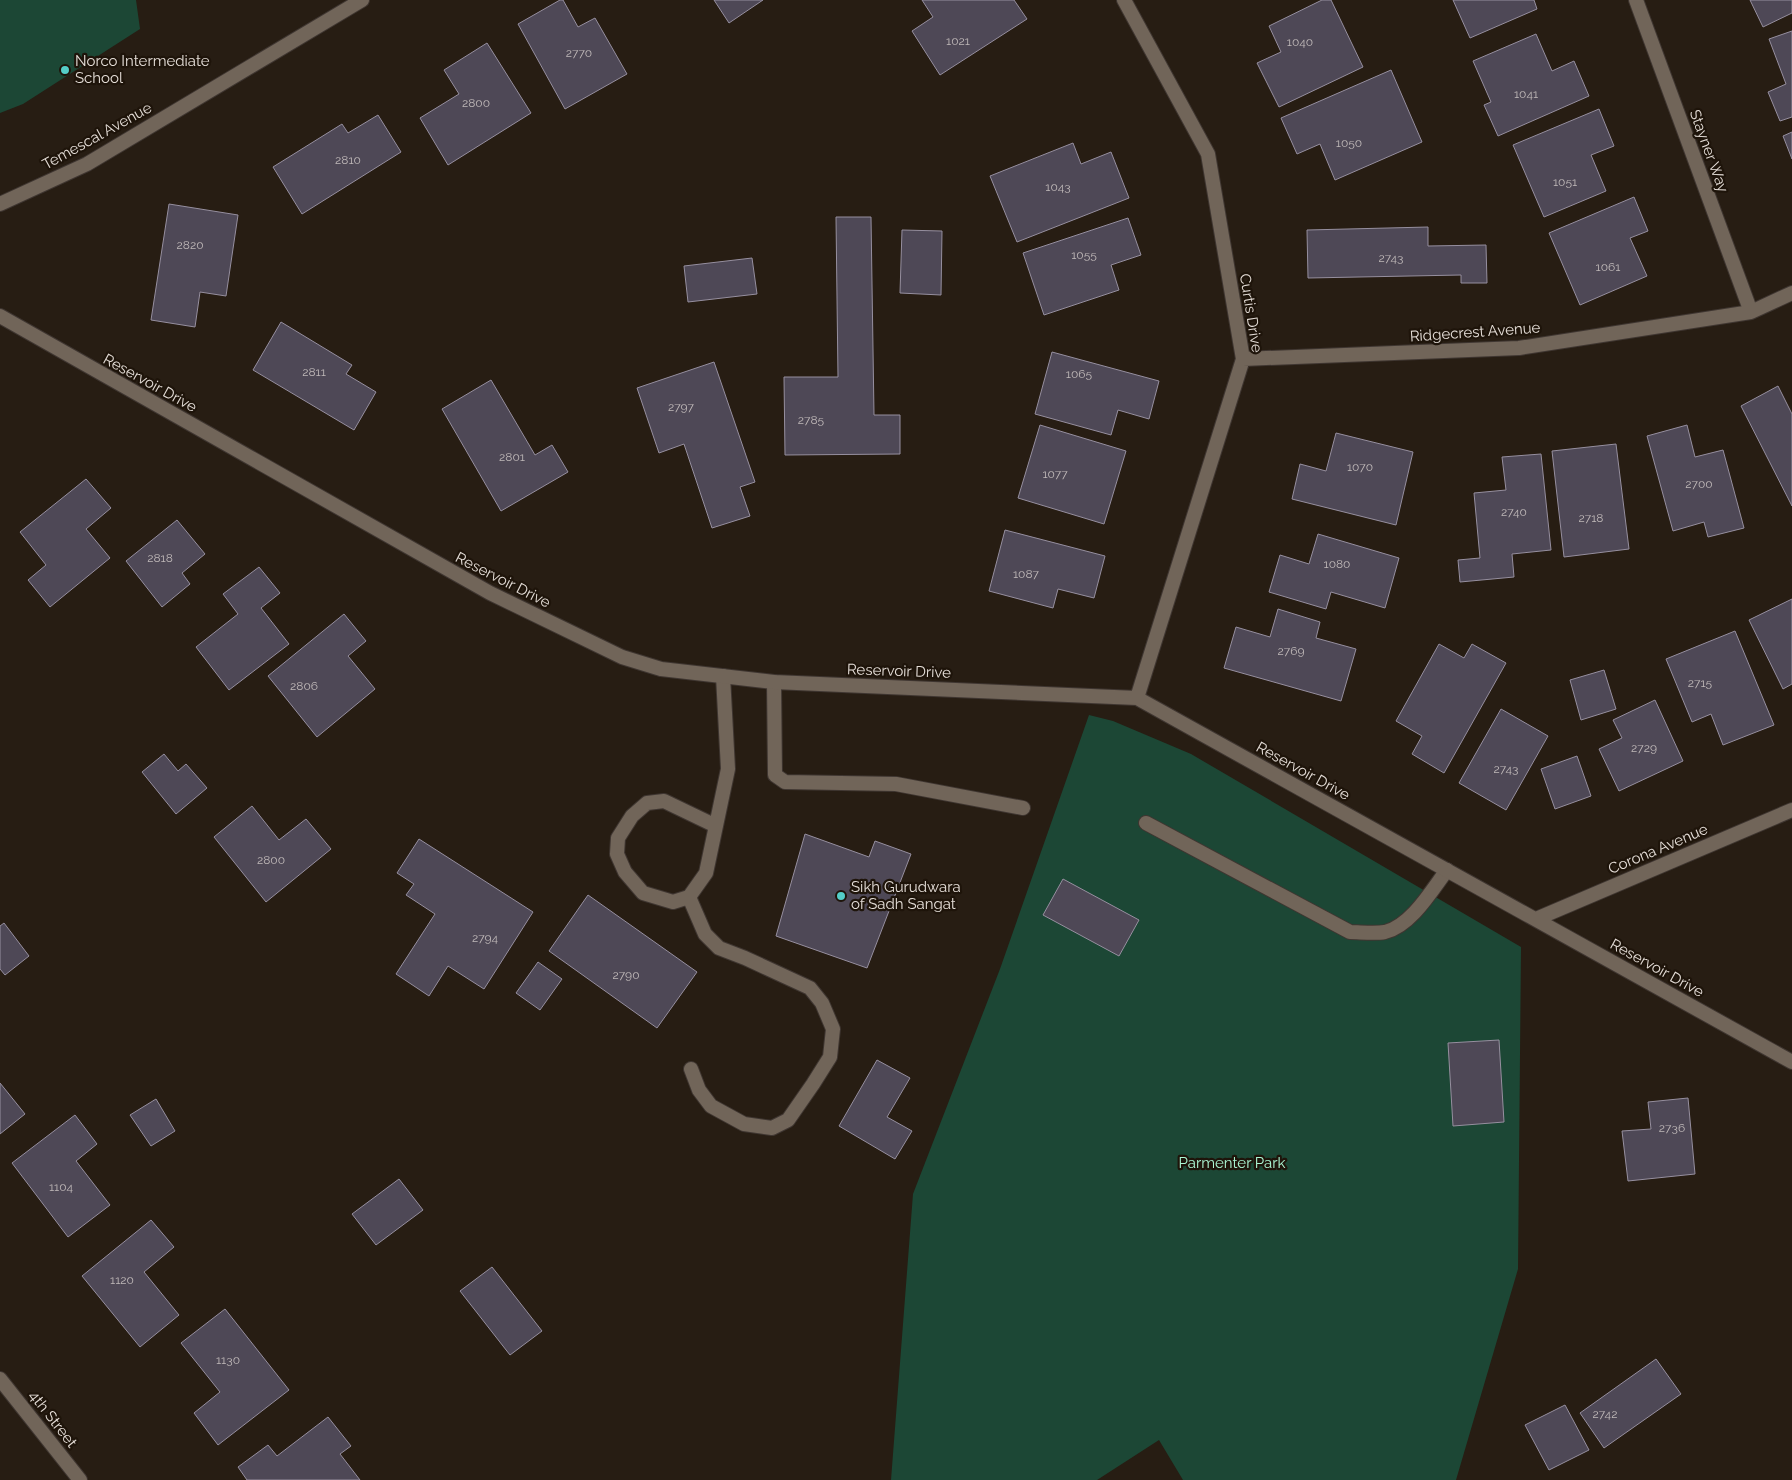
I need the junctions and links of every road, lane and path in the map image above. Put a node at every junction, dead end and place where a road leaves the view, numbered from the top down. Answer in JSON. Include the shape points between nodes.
{"nodes":[{"id":1,"x":362,"y":0,"type":"edge"},
{"id":2,"x":1124,"y":0,"type":"edge"},
{"id":3,"x":1636,"y":0,"type":"edge"},
{"id":4,"x":0,"y":204,"type":"edge"},
{"id":5,"x":1792,"y":293,"type":"edge"},
{"id":6,"x":1751,"y":312,"type":"junction"},
{"id":7,"x":0,"y":316,"type":"edge"},
{"id":8,"x":1243,"y":359,"type":"junction"},
{"id":9,"x":723,"y":676,"type":"junction"},
{"id":10,"x":774,"y":682,"type":"junction"},
{"id":11,"x":1137,"y":698,"type":"junction"},
{"id":12,"x":1023,"y":808,"type":"dead end"},
{"id":13,"x":1792,"y":810,"type":"edge"},
{"id":14,"x":1146,"y":823,"type":"dead end"},
{"id":15,"x":716,"y":826,"type":"junction"},
{"id":16,"x":1447,"y":870,"type":"junction"},
{"id":17,"x":689,"y":897,"type":"junction"},
{"id":18,"x":1536,"y":919,"type":"junction"},
{"id":19,"x":1792,"y":1062,"type":"edge"},
{"id":20,"x":691,"y":1069,"type":"dead end"},
{"id":21,"x":0,"y":1378,"type":"edge"},
{"id":22,"x":80,"y":1480,"type":"edge"}],
"edges":[{"from":1,"to":4,"type":"street","name":"Temescal Avenue","via":[[87,164]]},
{"from":2,"to":8,"type":"street","name":"Curtis Drive","via":[[1208,154]]},
{"from":3,"to":6,"type":"street","name":"Stayner Way"},
{"from":5,"to":6,"type":"street","name":"Ridgecrest Avenue"},
{"from":6,"to":8,"type":"street","name":"Ridgecrest Avenue","via":[[1519,348]]},
{"from":7,"to":9,"type":"street","name":"Reservoir Drive","via":[[490,593],[622,657],[660,669]]},
{"from":8,"to":11,"type":"street","name":"Curtis Drive"},
{"from":9,"to":10,"type":"street","name":"Reservoir Drive"},
{"from":9,"to":15,"type":"street","via":[[728,769]]},
{"from":10,"to":11,"type":"street","name":"Reservoir Drive"},
{"from":10,"to":12,"type":"street","via":[[775,775],[784,782],[896,784]]},
{"from":11,"to":16,"type":"street","name":"Reservoir Drive"},
{"from":13,"to":18,"type":"street","name":"Corona Avenue"},
{"from":14,"to":16,"type":"street","via":[[1350,932],[1385,932],[1404,922]]},
{"from":15,"to":17,"type":"street","via":[[706,873]]},
{"from":15,"to":17,"type":"street","via":[[664,801],[655,802],[632,816],[618,838],[617,854],[625,872],[643,893],[673,902]]},
{"from":16,"to":18,"type":"street","name":"Reservoir Drive"},
{"from":17,"to":20,"type":"street","via":[[705,934],[719,948],[810,988],[822,1003],[833,1029],[830,1057],[788,1120],[772,1128],[744,1124],[711,1106],[699,1090]]},
{"from":18,"to":19,"type":"street","name":"Reservoir Drive"},
{"from":21,"to":22,"type":"street","name":"4th Street"}]}
